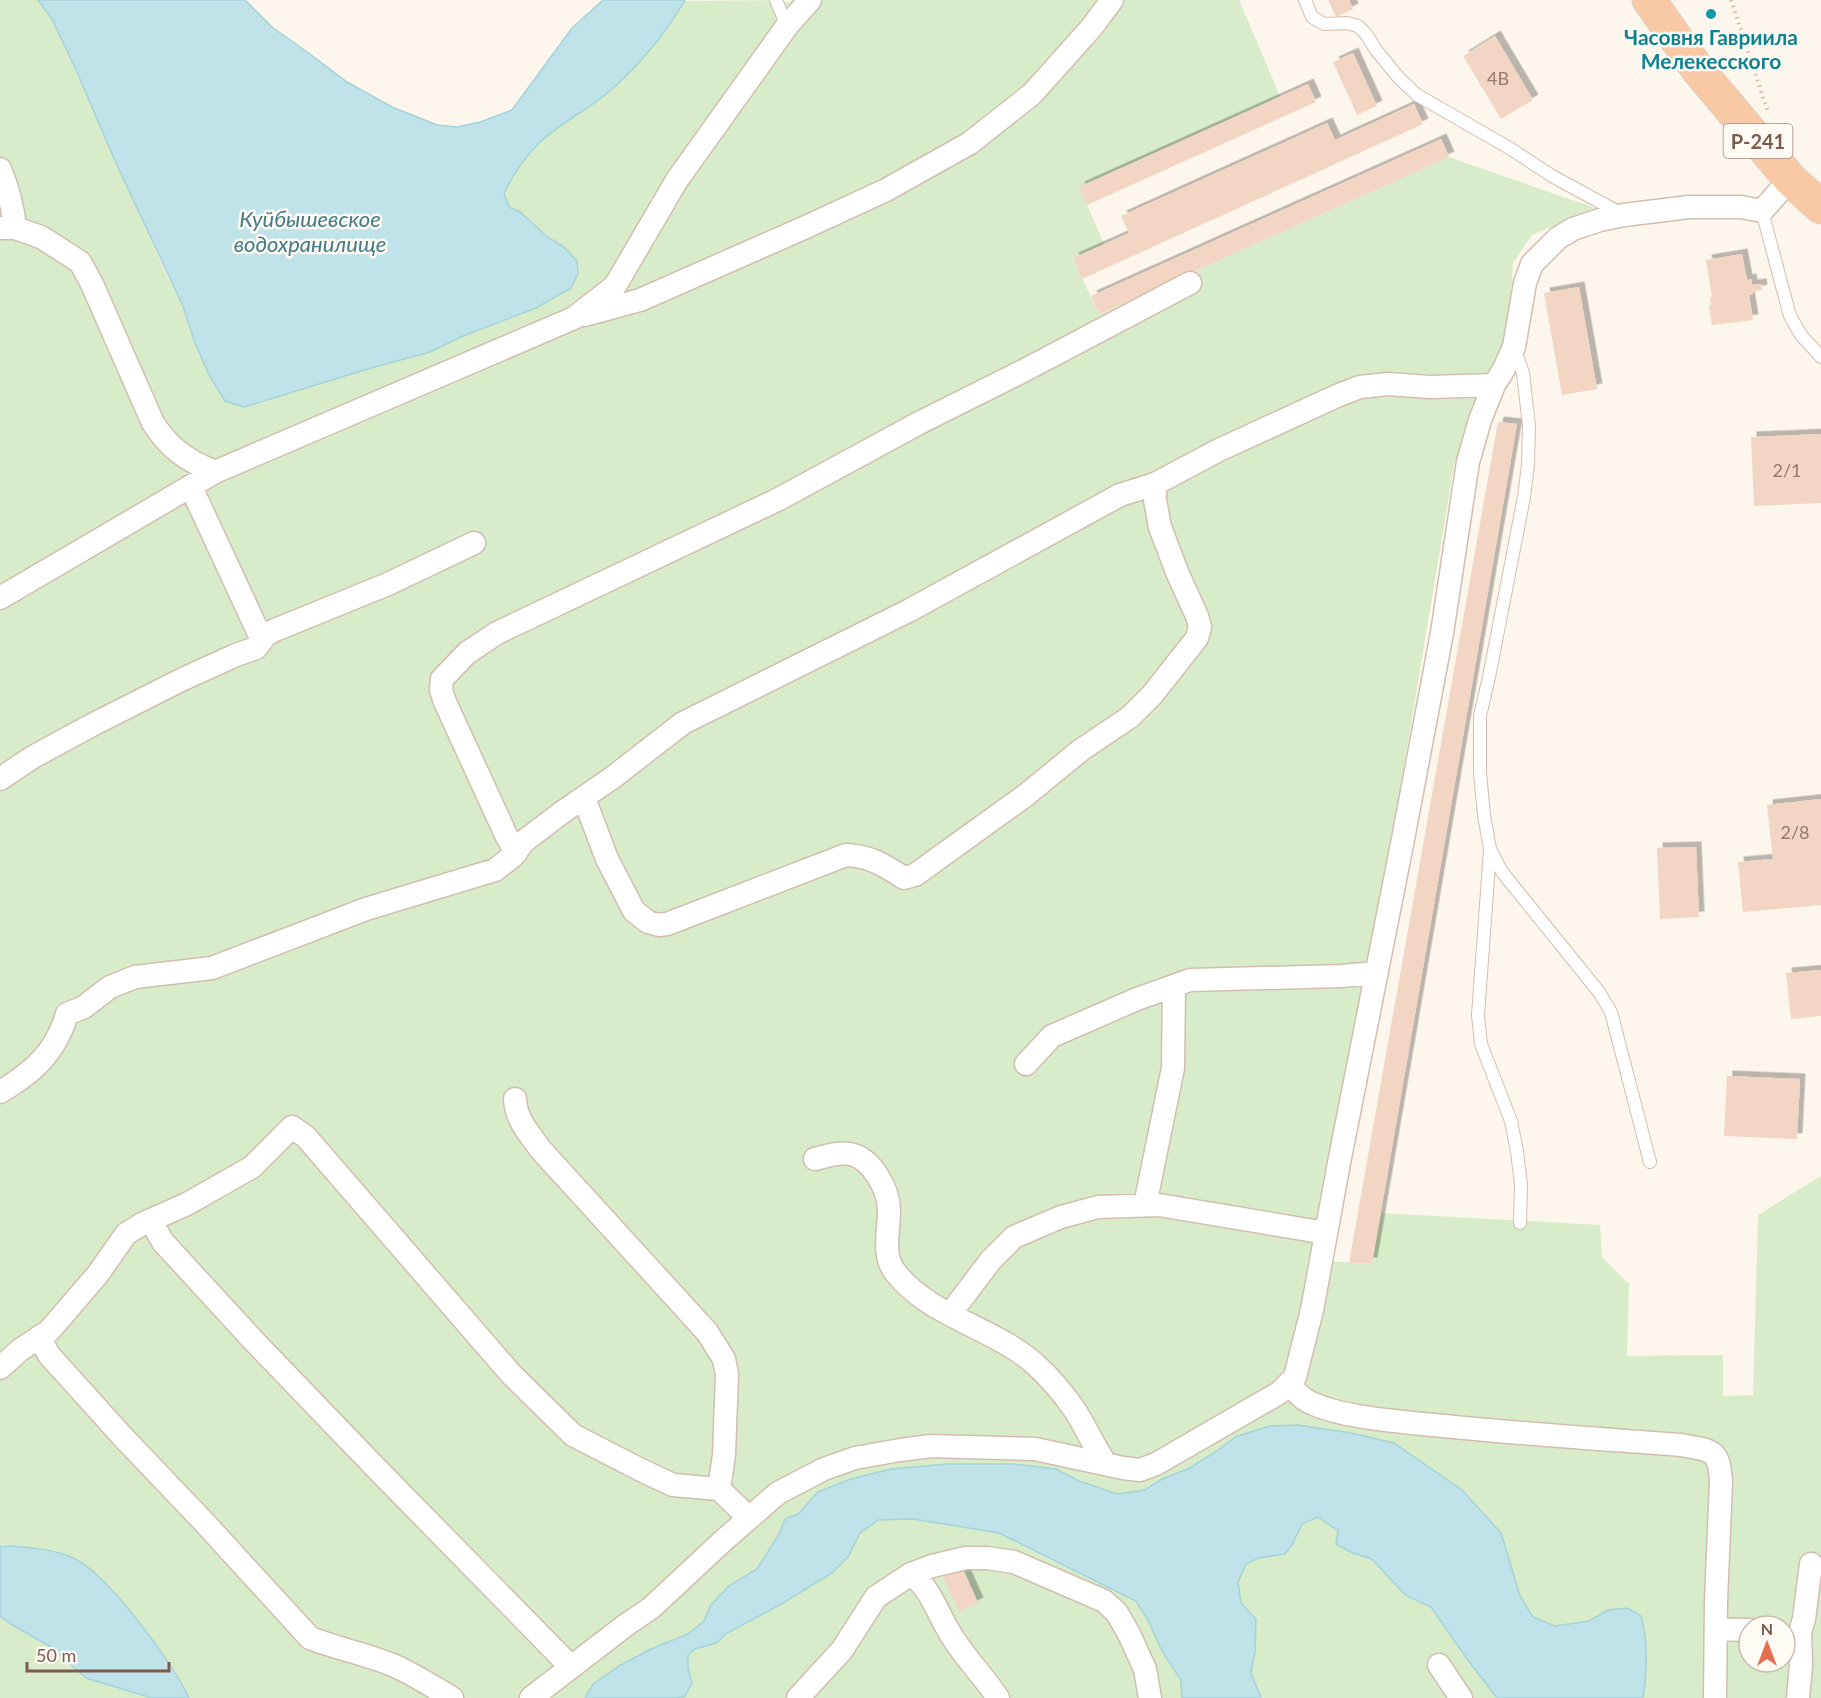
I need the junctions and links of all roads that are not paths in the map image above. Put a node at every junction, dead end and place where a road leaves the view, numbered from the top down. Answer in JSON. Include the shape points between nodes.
{"nodes":[{"id":1,"x":776,"y":0,"type":"edge"},
{"id":2,"x":810,"y":0,"type":"edge"},
{"id":3,"x":1112,"y":0,"type":"edge"},
{"id":4,"x":1305,"y":0,"type":"edge"},
{"id":5,"x":1649,"y":0,"type":"edge"},
{"id":6,"x":787,"y":26,"type":"junction"},
{"id":7,"x":0,"y":169,"type":"edge"},
{"id":8,"x":1790,"y":179,"type":"junction"},
{"id":9,"x":1821,"y":207,"type":"edge"},
{"id":10,"x":1762,"y":211,"type":"junction"},
{"id":11,"x":1624,"y":215,"type":"junction"},
{"id":12,"x":8,"y":228,"type":"edge"},
{"id":13,"x":1190,"y":283,"type":"dead end"},
{"id":14,"x":574,"y":318,"type":"junction"},
{"id":15,"x":1514,"y":347,"type":"junction"},
{"id":16,"x":1821,"y":357,"type":"edge"},
{"id":17,"x":1494,"y":385,"type":"junction"},
{"id":18,"x":215,"y":472,"type":"junction"},
{"id":19,"x":1155,"y":484,"type":"junction"},
{"id":20,"x":191,"y":487,"type":"junction"},
{"id":21,"x":474,"y":543,"type":"dead end"},
{"id":22,"x":0,"y":598,"type":"edge"},
{"id":23,"x":262,"y":640,"type":"junction"},
{"id":24,"x":0,"y":779,"type":"edge"},
{"id":25,"x":584,"y":798,"type":"junction"},
{"id":26,"x":1490,"y":849,"type":"junction"},
{"id":27,"x":516,"y":853,"type":"junction"},
{"id":28,"x":1377,"y":972,"type":"junction"},
{"id":29,"x":1174,"y":986,"type":"junction"},
{"id":30,"x":1026,"y":1064,"type":"dead end"},
{"id":31,"x":0,"y":1092,"type":"edge"},
{"id":32,"x":515,"y":1100,"type":"dead end"},
{"id":33,"x":815,"y":1159,"type":"dead end"},
{"id":34,"x":1650,"y":1162,"type":"dead end"},
{"id":35,"x":1145,"y":1205,"type":"junction"},
{"id":36,"x":150,"y":1220,"type":"junction"},
{"id":37,"x":1520,"y":1223,"type":"dead end"},
{"id":38,"x":1326,"y":1233,"type":"junction"},
{"id":39,"x":950,"y":1314,"type":"junction"},
{"id":40,"x":39,"y":1337,"type":"junction"},
{"id":41,"x":0,"y":1368,"type":"edge"},
{"id":42,"x":1290,"y":1384,"type":"junction"},
{"id":43,"x":1106,"y":1464,"type":"junction"},
{"id":44,"x":719,"y":1489,"type":"junction"},
{"id":45,"x":749,"y":1518,"type":"junction"},
{"id":46,"x":1811,"y":1564,"type":"dead end"},
{"id":47,"x":911,"y":1574,"type":"junction"},
{"id":48,"x":1797,"y":1627,"type":"edge"},
{"id":49,"x":1716,"y":1629,"type":"junction"},
{"id":50,"x":1737,"y":1630,"type":"edge"},
{"id":51,"x":1797,"y":1650,"type":"edge"},
{"id":52,"x":1439,"y":1665,"type":"dead end"},
{"id":53,"x":571,"y":1667,"type":"junction"},
{"id":54,"x":538,"y":1696,"type":"edge"},
{"id":55,"x":452,"y":1698,"type":"edge"},
{"id":56,"x":798,"y":1698,"type":"edge"},
{"id":57,"x":998,"y":1698,"type":"edge"},
{"id":58,"x":1150,"y":1698,"type":"edge"},
{"id":59,"x":1461,"y":1698,"type":"edge"},
{"id":60,"x":1715,"y":1698,"type":"edge"},
{"id":61,"x":1798,"y":1698,"type":"edge"}],
"edges":[{"from":1,"to":6,"type":"lane"},
{"from":2,"to":6,"type":"street"},
{"from":3,"to":14,"type":"street","via":[[1032,94],[970,143],[886,190],[806,227],[640,300]]},
{"from":4,"to":11,"type":"lane","via":[[1312,17],[1324,24],[1358,26],[1417,95]]},
{"from":5,"to":8,"type":"highway","number":"Р-241","via":[[1699,71]]},
{"from":6,"to":14,"type":"street","via":[[677,180],[615,286]]},
{"from":7,"to":12,"type":"street","via":[[14,213]]},
{"from":8,"to":9,"type":"highway","number":"Р-241"},
{"from":8,"to":10,"type":"street"},
{"from":10,"to":11,"type":"street","via":[[1689,207]]},
{"from":10,"to":16,"type":"lane","via":[[1790,316]]},
{"from":11,"to":15,"type":"street","via":[[1573,229],[1532,264]]},
{"from":12,"to":18,"type":"street","via":[[41,237],[80,262],[158,431],[183,456]]},
{"from":13,"to":27,"type":"street","via":[[779,499],[497,633],[467,653],[442,679],[441,690]]},
{"from":14,"to":18,"type":"street"},
{"from":15,"to":17,"type":"street"},
{"from":15,"to":26,"type":"lane","via":[[1523,373],[1529,426],[1528,465],[1480,716],[1481,784]]},
{"from":17,"to":19,"type":"street","via":[[1360,387],[1219,450]]},
{"from":17,"to":28,"type":"street","via":[[1468,462],[1442,633]]},
{"from":18,"to":20,"type":"street"},
{"from":19,"to":25,"type":"street","via":[[1120,495],[910,610],[683,723]]},
{"from":19,"to":25,"type":"street","via":[[1160,527],[1197,616],[1197,638],[1130,717],[915,875],[904,878],[877,861],[846,855],[659,925],[634,911],[607,859]]},
{"from":20,"to":22,"type":"street"},
{"from":20,"to":23,"type":"street"},
{"from":21,"to":23,"type":"street","via":[[388,584],[275,630]]},
{"from":23,"to":24,"type":"street","via":[[256,648],[92,725]]},
{"from":25,"to":27,"type":"street","via":[[523,842]]},
{"from":26,"to":34,"type":"lane","via":[[1502,872],[1611,1012]]},
{"from":26,"to":37,"type":"lane","via":[[1478,1016],[1481,1044],[1517,1151]]},
{"from":27,"to":31,"type":"street","via":[[495,870],[366,909],[212,968],[135,977],[110,987],[84,1007],[67,1014],[63,1029],[34,1070]]},
{"from":28,"to":29,"type":"street","via":[[1190,980]]},
{"from":28,"to":38,"type":"street"},
{"from":29,"to":30,"type":"street","via":[[1052,1036]]},
{"from":29,"to":35,"type":"street","via":[[1173,1068]]},
{"from":32,"to":44,"type":"street","via":[[519,1119],[541,1150],[718,1348],[727,1374]]},
{"from":33,"to":39,"type":"street","via":[[837,1153],[853,1154],[868,1164],[888,1201],[889,1264],[915,1292]]},
{"from":35,"to":38,"type":"street"},
{"from":35,"to":39,"type":"street","via":[[1079,1211],[1014,1237]]},
{"from":36,"to":40,"type":"street","via":[[126,1234],[98,1274],[49,1331]]},
{"from":36,"to":44,"type":"street","via":[[252,1167],[292,1127],[306,1137],[511,1374],[573,1435],[673,1485]]},
{"from":36,"to":53,"type":"street","via":[[163,1242],[252,1339]]},
{"from":38,"to":42,"type":"street","via":[[1312,1310]]},
{"from":39,"to":43,"type":"street","via":[[1001,1340],[1035,1364],[1073,1408]]},
{"from":40,"to":41,"type":"street"},
{"from":40,"to":55,"type":"street","via":[[49,1355],[310,1638],[393,1666]]},
{"from":42,"to":43,"type":"street","via":[[1156,1464],[1140,1470]]},
{"from":42,"to":49,"type":"street","via":[[1298,1396],[1311,1403],[1382,1419],[1707,1450],[1720,1465]]},
{"from":43,"to":45,"type":"street","via":[[1035,1449],[931,1446],[900,1450],[855,1458],[824,1469],[778,1493]]},
{"from":44,"to":45,"type":"street"},
{"from":45,"to":53,"type":"street","via":[[651,1608]]},
{"from":46,"to":48,"type":"street","via":[[1804,1619]]},
{"from":47,"to":56,"type":"street","via":[[876,1597],[842,1650]]},
{"from":47,"to":57,"type":"street","via":[[922,1582],[949,1632]]},
{"from":47,"to":58,"type":"street","via":[[966,1558],[1005,1560],[1104,1601],[1117,1613],[1129,1634],[1145,1670]]},
{"from":49,"to":50,"type":"street"},
{"from":49,"to":60,"type":"street"},
{"from":51,"to":61,"type":"street","via":[[1801,1665]]},
{"from":52,"to":59,"type":"street"},
{"from":53,"to":54,"type":"street"}]}
